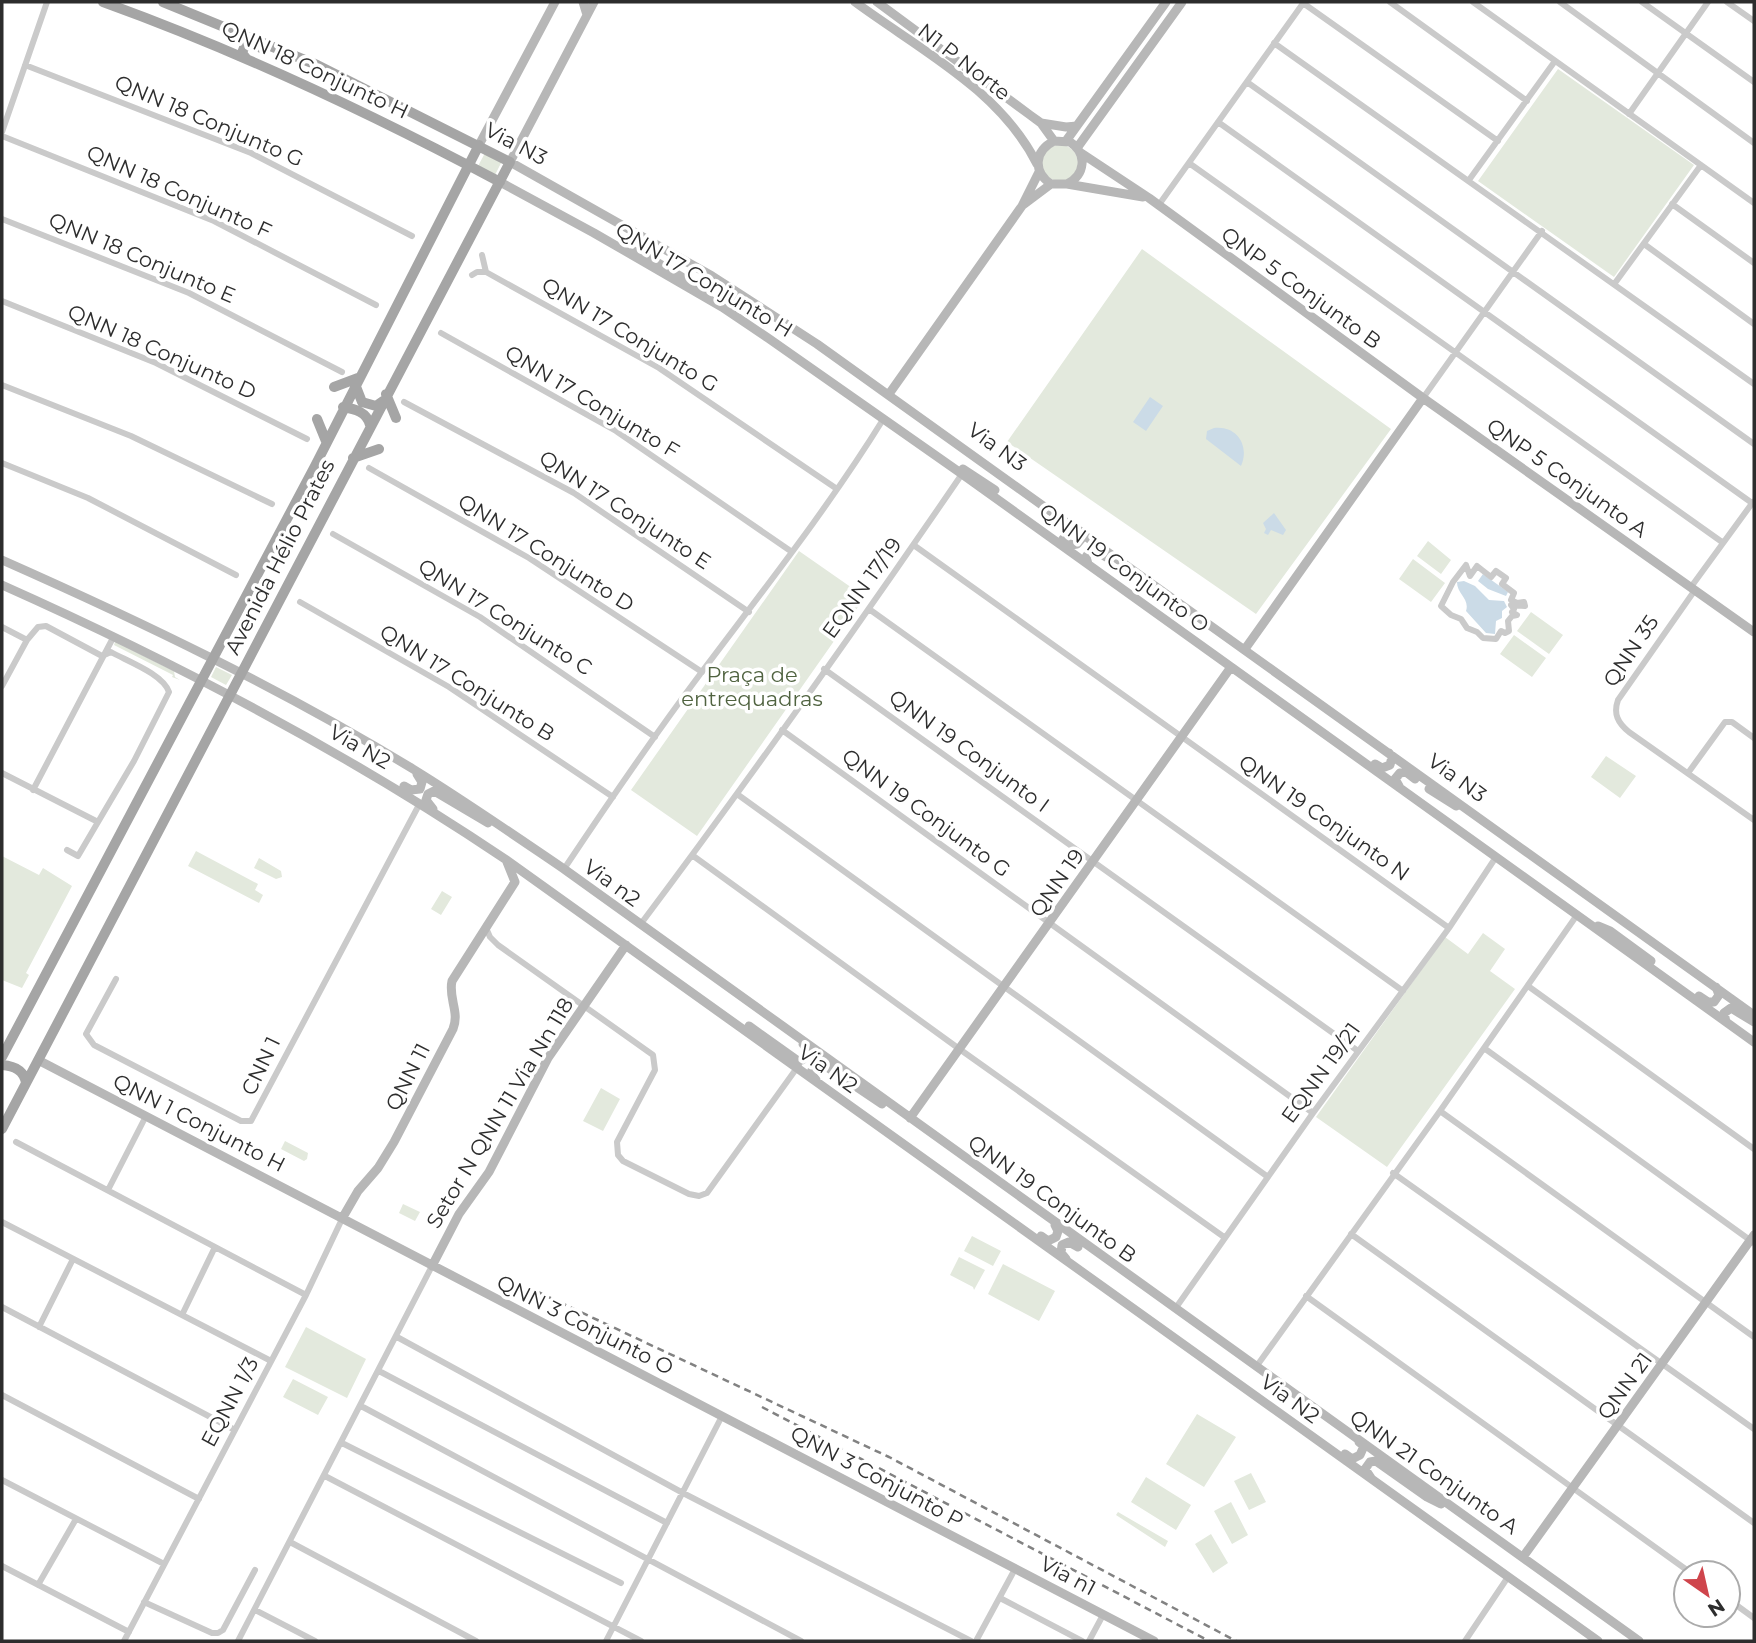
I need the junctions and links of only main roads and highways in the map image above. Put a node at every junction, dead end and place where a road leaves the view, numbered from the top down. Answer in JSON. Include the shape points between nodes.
{"nodes":[{"id":1,"x":103,"y":2,"type":"edge"},
{"id":2,"x":163,"y":2,"type":"edge"},
{"id":3,"x":555,"y":2,"type":"edge"},
{"id":4,"x":583,"y":2,"type":"edge"},
{"id":5,"x":594,"y":2,"type":"edge"},
{"id":6,"x":855,"y":2,"type":"edge"},
{"id":7,"x":877,"y":2,"type":"edge"},
{"id":8,"x":1166,"y":2,"type":"edge"},
{"id":9,"x":1182,"y":2,"type":"edge"},
{"id":10,"x":131,"y":12,"type":"junction"},
{"id":11,"x":587,"y":15,"type":"junction"},
{"id":12,"x":230,"y":28,"type":"junction"},
{"id":13,"x":246,"y":58,"type":"junction"},
{"id":14,"x":342,"y":78,"type":"junction"},
{"id":15,"x":1041,"y":124,"type":"junction"},
{"id":16,"x":1077,"y":126,"type":"junction"},
{"id":17,"x":1054,"y":141,"type":"junction"},
{"id":18,"x":1066,"y":141,"type":"junction"},
{"id":19,"x":479,"y":145,"type":"junction"},
{"id":20,"x":1079,"y":151,"type":"junction"},
{"id":21,"x":510,"y":162,"type":"junction"},
{"id":22,"x":468,"y":166,"type":"junction"},
{"id":23,"x":1038,"y":168,"type":"junction"},
{"id":24,"x":500,"y":182,"type":"junction"},
{"id":25,"x":1051,"y":184,"type":"junction"},
{"id":26,"x":1067,"y":184,"type":"junction"},
{"id":27,"x":1149,"y":198,"type":"junction"},
{"id":28,"x":1022,"y":206,"type":"junction"},
{"id":29,"x":594,"y":233,"type":"junction"},
{"id":30,"x":712,"y":276,"type":"junction"},
{"id":31,"x":722,"y":307,"type":"junction"},
{"id":32,"x":817,"y":344,"type":"junction"},
{"id":33,"x":357,"y":381,"type":"junction"},
{"id":34,"x":334,"y":387,"type":"dead end"},
{"id":35,"x":889,"y":394,"type":"junction"},
{"id":36,"x":385,"y":397,"type":"junction"},
{"id":37,"x":1423,"y":398,"type":"junction"},
{"id":38,"x":343,"y":407,"type":"junction"},
{"id":39,"x":396,"y":418,"type":"dead end"},
{"id":40,"x":884,"y":418,"type":"joint"},
{"id":41,"x":317,"y":419,"type":"dead end"},
{"id":42,"x":370,"y":425,"type":"junction"},
{"id":43,"x":326,"y":441,"type":"junction"},
{"id":44,"x":379,"y":449,"type":"dead end"},
{"id":45,"x":353,"y":458,"type":"junction"},
{"id":46,"x":943,"y":460,"type":"junction"},
{"id":47,"x":962,"y":474,"type":"joint"},
{"id":48,"x":1079,"y":530,"type":"junction"},
{"id":49,"x":2,"y":559,"type":"edge"},
{"id":50,"x":1088,"y":564,"type":"junction"},
{"id":51,"x":2,"y":565,"type":"edge"},
{"id":52,"x":54,"y":583,"type":"junction"},
{"id":53,"x":3,"y":587,"type":"edge"},
{"id":54,"x":1754,"y":632,"type":"edge"},
{"id":55,"x":1227,"y":636,"type":"junction"},
{"id":56,"x":1245,"y":649,"type":"junction"},
{"id":57,"x":212,"y":657,"type":"junction"},
{"id":58,"x":1231,"y":667,"type":"junction"},
{"id":59,"x":242,"y":673,"type":"junction"},
{"id":60,"x":200,"y":680,"type":"junction"},
{"id":61,"x":231,"y":695,"type":"junction"},
{"id":62,"x":1309,"y":722,"type":"junction"},
{"id":63,"x":327,"y":748,"type":"junction"},
{"id":64,"x":1389,"y":753,"type":"junction"},
{"id":65,"x":412,"y":768,"type":"junction"},
{"id":66,"x":1399,"y":786,"type":"junction"},
{"id":67,"x":436,"y":813,"type":"junction"},
{"id":68,"x":1485,"y":822,"type":"junction"},
{"id":69,"x":524,"y":842,"type":"junction"},
{"id":70,"x":505,"y":859,"type":"junction"},
{"id":71,"x":564,"y":869,"type":"joint"},
{"id":72,"x":1580,"y":918,"type":"junction"},
{"id":73,"x":626,"y":945,"type":"junction"},
{"id":74,"x":1716,"y":987,"type":"junction"},
{"id":75,"x":1754,"y":1015,"type":"edge"},
{"id":76,"x":1726,"y":1022,"type":"junction"},
{"id":77,"x":1754,"y":1022,"type":"edge"},
{"id":78,"x":799,"y":1040,"type":"junction"},
{"id":79,"x":6,"y":1042,"type":"edge"},
{"id":80,"x":1754,"y":1042,"type":"edge"},
{"id":81,"x":2,"y":1058,"type":"edge"},
{"id":82,"x":38,"y":1060,"type":"junction"},
{"id":83,"x":799,"y":1064,"type":"junction"},
{"id":84,"x":2,"y":1065,"type":"edge"},
{"id":85,"x":26,"y":1083,"type":"junction"},
{"id":86,"x":820,"y":1085,"type":"junction"},
{"id":87,"x":908,"y":1117,"type":"junction"},
{"id":88,"x":2,"y":1129,"type":"edge"},
{"id":89,"x":963,"y":1186,"type":"junction"},
{"id":90,"x":343,"y":1217,"type":"junction"},
{"id":91,"x":1048,"y":1218,"type":"junction"},
{"id":92,"x":1753,"y":1239,"type":"edge"},
{"id":93,"x":432,"y":1266,"type":"junction"},
{"id":94,"x":1076,"y":1268,"type":"junction"},
{"id":95,"x":1163,"y":1300,"type":"junction"},
{"id":96,"x":1175,"y":1309,"type":"joint"},
{"id":97,"x":1256,"y":1367,"type":"joint"},
{"id":98,"x":1272,"y":1408,"type":"junction"},
{"id":99,"x":722,"y":1416,"type":"joint"},
{"id":100,"x":1354,"y":1437,"type":"junction"},
{"id":101,"x":1379,"y":1486,"type":"junction"},
{"id":102,"x":1465,"y":1516,"type":"junction"},
{"id":103,"x":1523,"y":1557,"type":"junction"},
{"id":104,"x":1015,"y":1569,"type":"joint"},
{"id":105,"x":1546,"y":1604,"type":"junction"},
{"id":106,"x":1637,"y":1640,"type":"edge"},
{"id":107,"x":1154,"y":1641,"type":"edge"},
{"id":108,"x":1598,"y":1641,"type":"edge"},
{"id":109,"x":1607,"y":1641,"type":"edge"}],
"edges":[{"from":1,"to":10,"type":"main road","name":"QNN 18 Conjunto H"},
{"from":2,"to":12,"type":"main road","name":"Via N3"},
{"from":3,"to":19,"type":"main road","name":"Avenida Hélio Prates"},
{"from":4,"to":11,"type":"main road"},
{"from":5,"to":11,"type":"main road","name":"Avenida Hélio Prates"},
{"from":6,"to":23,"type":"main road","name":"N1 P Norte","via":[[991,102],[1020,134]]},
{"from":7,"to":15,"type":"main road","name":"N1 P Norte"},
{"from":8,"to":16,"type":"main road"},
{"from":9,"to":20,"type":"main road"},
{"from":10,"to":12,"type":"main road","via":[[169,20],[224,43],[233,37]]},
{"from":10,"to":13,"type":"main road","name":"QNN 18 Conjunto H"},
{"from":11,"to":21,"type":"main road","name":"Avenida Hélio Prates"},
{"from":12,"to":14,"type":"main road","name":"Via N3"},
{"from":13,"to":14,"type":"main road","via":[[242,50],[250,43],[302,67]]},
{"from":13,"to":22,"type":"main road","name":"QNN 18 Conjunto H"},
{"from":14,"to":19,"type":"main road","name":"Via N3"},
{"from":15,"to":16,"type":"main road"},
{"from":15,"to":17,"type":"main road","name":"N1 P Norte"},
{"from":16,"to":18,"type":"main road"},
{"from":17,"to":18,"type":"main road"},
{"from":17,"to":23,"type":"main road","via":[[1041,150]]},
{"from":18,"to":20,"type":"main road"},
{"from":19,"to":21,"type":"main road","name":"Via N3"},
{"from":19,"to":22,"type":"main road","name":"Avenida Hélio Prates"},
{"from":20,"to":26,"type":"main road","via":[[1083,160],[1079,175]]},
{"from":20,"to":27,"type":"main road"},
{"from":21,"to":24,"type":"main road","name":"Avenida Hélio Prates"},
{"from":21,"to":30,"type":"main road","name":"Via N3"},
{"from":22,"to":24,"type":"main road","name":"Via N3"},
{"from":22,"to":33,"type":"main road","name":"Avenida Hélio Prates"},
{"from":23,"to":25,"type":"main road"},
{"from":23,"to":28,"type":"main road"},
{"from":24,"to":29,"type":"main road","name":"QNN 17 Conjunto H"},
{"from":24,"to":36,"type":"main road","name":"Avenida Hélio Prates"},
{"from":25,"to":26,"type":"main road"},
{"from":25,"to":28,"type":"main road"},
{"from":26,"to":27,"type":"main road"},
{"from":27,"to":37,"type":"main road","name":"QNP 5 Conjunto B"},
{"from":28,"to":35,"type":"main road"},
{"from":29,"to":30,"type":"main road","via":[[650,258],[702,289],[712,287]]},
{"from":29,"to":31,"type":"main road","name":"QNN 17 Conjunto H"},
{"from":30,"to":32,"type":"main road","name":"Via N3"},
{"from":31,"to":32,"type":"main road","via":[[719,299],[728,294]]},
{"from":31,"to":40,"type":"main road","name":"QNN 17 Conjunto H"},
{"from":32,"to":35,"type":"main road","name":"Via N3"},
{"from":33,"to":34,"type":"main road"},
{"from":33,"to":36,"type":"main road","via":[[362,402],[376,406]]},
{"from":33,"to":38,"type":"main road","name":"Avenida Hélio Prates"},
{"from":35,"to":48,"type":"main road","name":"Via N3"},
{"from":36,"to":39,"type":"main road"},
{"from":36,"to":42,"type":"main road","name":"Avenida Hélio Prates"},
{"from":37,"to":54,"type":"main road","name":"QNP 5 Conjunto A"},
{"from":37,"to":56,"type":"main road"},
{"from":38,"to":42,"type":"main road","via":[[358,410]]},
{"from":38,"to":43,"type":"main road","name":"Avenida Hélio Prates"},
{"from":40,"to":46,"type":"main road","name":"Via N3"},
{"from":41,"to":43,"type":"main road"},
{"from":42,"to":45,"type":"main road","name":"Avenida Hélio Prates"},
{"from":43,"to":57,"type":"main road","name":"Avenida Hélio Prates"},
{"from":44,"to":45,"type":"main road"},
{"from":45,"to":59,"type":"main road","name":"Avenida Hélio Prates"},
{"from":46,"to":47,"type":"main road","name":"Via N3"},
{"from":46,"to":48,"type":"main road","via":[[974,474],[1068,543],[1081,540]]},
{"from":47,"to":50,"type":"main road","name":"QNN 19 Conjunto O"},
{"from":48,"to":55,"type":"main road","name":"Via N3"},
{"from":49,"to":52,"type":"main road","name":"Via N2"},
{"from":50,"to":55,"type":"main road","via":[[1088,553],[1098,552],[1197,622]]},
{"from":50,"to":58,"type":"main road","name":"QNN 19 Conjunto O"},
{"from":51,"to":52,"type":"main road"},
{"from":52,"to":57,"type":"main road","name":"Via N2"},
{"from":53,"to":60,"type":"main road","name":"Via N2"},
{"from":55,"to":56,"type":"main road","name":"Via N3"},
{"from":56,"to":64,"type":"main road","name":"Via N3"},
{"from":57,"to":59,"type":"main road","name":"Via N2"},
{"from":57,"to":60,"type":"main road","name":"Avenida Hélio Prates"},
{"from":58,"to":62,"type":"main road","name":"QNN 19 Conjunto O"},
{"from":58,"to":87,"type":"main road","name":"QNN 19"},
{"from":59,"to":61,"type":"main road","name":"Avenida Hélio Prates"},
{"from":59,"to":65,"type":"main road","name":"Via N2"},
{"from":60,"to":61,"type":"main road","name":"Via N2"},
{"from":60,"to":79,"type":"main road","name":"Avenida Hélio Prates"},
{"from":61,"to":63,"type":"main road","name":"Via N2"},
{"from":61,"to":82,"type":"main road","name":"Avenida Hélio Prates"},
{"from":62,"to":64,"type":"main road","via":[[1333,733],[1379,767],[1390,765]]},
{"from":62,"to":66,"type":"main road"},
{"from":63,"to":65,"type":"main road","via":[[358,759],[415,791],[422,782]]},
{"from":63,"to":67,"type":"main road","name":"Via N2"},
{"from":64,"to":68,"type":"main road","name":"Via N3"},
{"from":65,"to":69,"type":"main road","name":"Via N2"},
{"from":66,"to":68,"type":"main road","via":[[1396,777],[1406,772]]},
{"from":66,"to":72,"type":"main road"},
{"from":67,"to":69,"type":"main road","via":[[426,800],[433,791]]},
{"from":67,"to":70,"type":"main road","name":"Via N2"},
{"from":68,"to":74,"type":"main road","name":"Via N3"},
{"from":69,"to":71,"type":"main road","name":"Via N2"},
{"from":70,"to":73,"type":"main road","name":"Via N2"},
{"from":70,"to":90,"type":"main road","name":"QNN 11","via":[[515,882],[452,981],[457,1017],[453,1029],[394,1142]]},
{"from":71,"to":78,"type":"main road","name":"Via n2"},
{"from":72,"to":74,"type":"main road","via":[[1610,931],[1708,1002],[1718,998]]},
{"from":72,"to":76,"type":"main road"},
{"from":73,"to":83,"type":"main road","name":"Via N2"},
{"from":73,"to":93,"type":"main road","name":"Setor N QNN 11 Via Nn 118","via":[[548,1058]]},
{"from":74,"to":75,"type":"main road","name":"Via N3"},
{"from":76,"to":77,"type":"main road","via":[[1724,1013],[1731,1008]]},
{"from":76,"to":80,"type":"main road"},
{"from":78,"to":83,"type":"main road","via":[[808,1052]]},
{"from":78,"to":87,"type":"main road","name":"Via n2"},
{"from":79,"to":81,"type":"main road","name":"Avenida Hélio Prates"},
{"from":82,"to":85,"type":"main road","name":"Avenida Hélio Prates"},
{"from":82,"to":90,"type":"main road","name":"QNN 1 Conjunto H"},
{"from":83,"to":86,"type":"main road","name":"Via N2"},
{"from":84,"to":85,"type":"main road","via":[[19,1070]]},
{"from":85,"to":88,"type":"main road","name":"Avenida Hélio Prates"},
{"from":86,"to":87,"type":"main road","via":[[811,1070],[821,1063],[873,1100]]},
{"from":86,"to":89,"type":"main road","name":"Via N2"},
{"from":87,"to":91,"type":"main road","name":"QNN 19 Conjunto B"},
{"from":89,"to":91,"type":"main road","via":[[999,1205],[1048,1241],[1058,1231]]},
{"from":89,"to":94,"type":"main road","name":"Via N2"},
{"from":90,"to":93,"type":"main road"},
{"from":91,"to":95,"type":"main road","name":"QNN 19 Conjunto B"},
{"from":92,"to":103,"type":"main road","name":"QNN 21"},
{"from":93,"to":99,"type":"main road","name":"QNN 3 Conjunto O"},
{"from":94,"to":95,"type":"main road","via":[[1061,1253],[1066,1242]]},
{"from":94,"to":98,"type":"main road","name":"Via N2"},
{"from":95,"to":96,"type":"main road","name":"QNN 19 Conjunto B"},
{"from":96,"to":97,"type":"main road","name":"Via N2"},
{"from":97,"to":100,"type":"main road","name":"QNN 21 Conjunto A"},
{"from":98,"to":100,"type":"main road","via":[[1352,1459],[1364,1450]]},
{"from":98,"to":101,"type":"main road","name":"Via N2"},
{"from":99,"to":104,"type":"main road","name":"QNN 3 Conjunto P"},
{"from":100,"to":102,"type":"main road","name":"QNN 21 Conjunto A"},
{"from":101,"to":102,"type":"main road","via":[[1365,1469],[1373,1460],[1427,1497]]},
{"from":101,"to":105,"type":"main road","name":"Via N2"},
{"from":102,"to":103,"type":"main road","name":"QNN 21 Conjunto A"},
{"from":103,"to":106,"type":"main road","name":"QNN 21 Conjunto A"},
{"from":104,"to":107,"type":"main road","name":"Via n1"},
{"from":105,"to":108,"type":"main road","name":"Via N2"},
{"from":105,"to":109,"type":"main road"}]}
